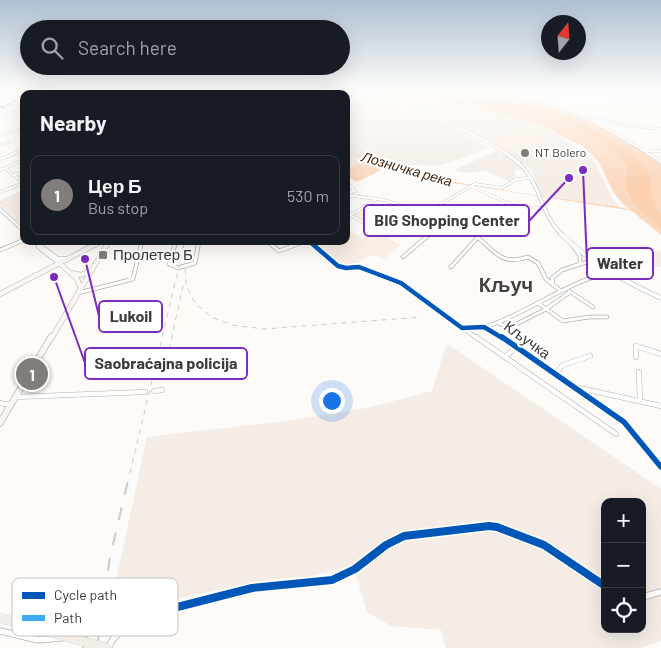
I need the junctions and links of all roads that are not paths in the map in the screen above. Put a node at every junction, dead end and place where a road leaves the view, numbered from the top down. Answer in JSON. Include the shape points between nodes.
{"nodes":[{"id":1,"x":445,"y":122,"type":"edge"},
{"id":2,"x":595,"y":122,"type":"edge"},
{"id":3,"x":610,"y":122,"type":"edge"},
{"id":4,"x":20,"y":129,"type":"edge"},
{"id":5,"x":661,"y":129,"type":"edge"},
{"id":6,"x":0,"y":135,"type":"edge"},
{"id":7,"x":9,"y":142,"type":"dead end"},
{"id":8,"x":0,"y":145,"type":"edge"},
{"id":9,"x":645,"y":151,"type":"junction"},
{"id":10,"x":661,"y":151,"type":"edge"},
{"id":11,"x":20,"y":152,"type":"edge"},
{"id":12,"x":0,"y":159,"type":"edge"},
{"id":13,"x":20,"y":162,"type":"edge"},
{"id":14,"x":661,"y":162,"type":"edge"},
{"id":15,"x":5,"y":168,"type":"junction"},
{"id":16,"x":0,"y":170,"type":"edge"},
{"id":17,"x":20,"y":173,"type":"edge"},
{"id":18,"x":13,"y":175,"type":"junction"},
{"id":19,"x":532,"y":178,"type":"junction"},
{"id":20,"x":20,"y":180,"type":"edge"},
{"id":21,"x":20,"y":184,"type":"edge"},
{"id":22,"x":350,"y":186,"type":"dead end"},
{"id":23,"x":470,"y":186,"type":"junction"},
{"id":24,"x":0,"y":192,"type":"edge"},
{"id":25,"x":350,"y":193,"type":"edge"},
{"id":26,"x":350,"y":196,"type":"edge"},
{"id":27,"x":377,"y":200,"type":"junction"},
{"id":28,"x":544,"y":208,"type":"junction"},
{"id":29,"x":0,"y":210,"type":"edge"},
{"id":30,"x":418,"y":211,"type":"junction"},
{"id":31,"x":426,"y":213,"type":"junction"},
{"id":32,"x":446,"y":220,"type":"junction"},
{"id":33,"x":366,"y":224,"type":"dead end"},
{"id":34,"x":19,"y":226,"type":"edge"},
{"id":35,"x":396,"y":230,"type":"dead end"},
{"id":36,"x":405,"y":234,"type":"dead end"},
{"id":37,"x":478,"y":237,"type":"junction"},
{"id":38,"x":20,"y":242,"type":"edge"},
{"id":39,"x":572,"y":244,"type":"junction"},
{"id":40,"x":38,"y":245,"type":"edge"},
{"id":41,"x":39,"y":245,"type":"edge"},
{"id":42,"x":107,"y":245,"type":"edge"},
{"id":43,"x":141,"y":245,"type":"edge"},
{"id":44,"x":175,"y":245,"type":"edge"},
{"id":45,"x":198,"y":245,"type":"edge"},
{"id":46,"x":272,"y":245,"type":"edge"},
{"id":47,"x":296,"y":245,"type":"edge"},
{"id":48,"x":313,"y":245,"type":"edge"},
{"id":49,"x":92,"y":246,"type":"joint"},
{"id":50,"x":0,"y":250,"type":"edge"},
{"id":51,"x":102,"y":252,"type":"junction"},
{"id":52,"x":403,"y":257,"type":"dead end"},
{"id":53,"x":588,"y":257,"type":"junction"},
{"id":54,"x":68,"y":259,"type":"junction"},
{"id":55,"x":593,"y":260,"type":"junction"},
{"id":56,"x":56,"y":262,"type":"junction"},
{"id":57,"x":578,"y":263,"type":"junction"},
{"id":58,"x":64,"y":267,"type":"junction"},
{"id":59,"x":450,"y":267,"type":"dead end"},
{"id":60,"x":48,"y":269,"type":"junction"},
{"id":61,"x":92,"y":270,"type":"junction"},
{"id":62,"x":71,"y":273,"type":"junction"},
{"id":63,"x":603,"y":274,"type":"dead end"},
{"id":64,"x":545,"y":277,"type":"junction"},
{"id":65,"x":552,"y":278,"type":"junction"},
{"id":66,"x":554,"y":285,"type":"junction"},
{"id":67,"x":563,"y":290,"type":"junction"},
{"id":68,"x":79,"y":291,"type":"junction"},
{"id":69,"x":570,"y":292,"type":"junction"},
{"id":70,"x":0,"y":294,"type":"edge"},
{"id":71,"x":661,"y":298,"type":"edge"},
{"id":72,"x":538,"y":303,"type":"junction"},
{"id":73,"x":593,"y":307,"type":"dead end"},
{"id":74,"x":546,"y":309,"type":"junction"},
{"id":75,"x":607,"y":317,"type":"dead end"},
{"id":76,"x":499,"y":323,"type":"junction"},
{"id":77,"x":484,"y":327,"type":"junction"},
{"id":78,"x":464,"y":328,"type":"junction"},
{"id":79,"x":515,"y":348,"type":"junction"},
{"id":80,"x":661,"y":354,"type":"edge"},
{"id":81,"x":590,"y":356,"type":"dead end"},
{"id":82,"x":505,"y":357,"type":"junction"},
{"id":83,"x":636,"y":357,"type":"dead end"},
{"id":84,"x":639,"y":372,"type":"dead end"},
{"id":85,"x":554,"y":375,"type":"junction"},
{"id":86,"x":572,"y":387,"type":"junction"},
{"id":87,"x":162,"y":390,"type":"dead end"},
{"id":88,"x":145,"y":392,"type":"dead end"},
{"id":89,"x":154,"y":392,"type":"dead end"},
{"id":90,"x":14,"y":397,"type":"junction"},
{"id":91,"x":640,"y":401,"type":"junction"},
{"id":92,"x":0,"y":403,"type":"edge"},
{"id":93,"x":10,"y":405,"type":"junction"},
{"id":94,"x":661,"y":406,"type":"edge"},
{"id":95,"x":0,"y":423,"type":"edge"},
{"id":96,"x":616,"y":434,"type":"dead end"},
{"id":97,"x":661,"y":466,"type":"edge"},
{"id":98,"x":601,"y":583,"type":"edge"},
{"id":99,"x":661,"y":592,"type":"edge"},
{"id":100,"x":646,"y":596,"type":"edge"},
{"id":101,"x":178,"y":606,"type":"edge"},
{"id":102,"x":18,"y":636,"type":"edge"},
{"id":103,"x":64,"y":636,"type":"edge"},
{"id":104,"x":68,"y":636,"type":"edge"},
{"id":105,"x":115,"y":636,"type":"edge"},
{"id":106,"x":107,"y":648,"type":"edge"}],
"edges":[{"from":1,"to":19,"type":"street","via":[[517,160],[528,169]]},
{"from":2,"to":9,"type":"street"},
{"from":3,"to":5,"type":"street"},
{"from":4,"to":6,"type":"street"},
{"from":7,"to":8,"type":"street"},
{"from":9,"to":10,"type":"street"},
{"from":9,"to":14,"type":"street"},
{"from":11,"to":12,"type":"street"},
{"from":13,"to":15,"type":"street"},
{"from":15,"to":16,"type":"street"},
{"from":15,"to":18,"type":"street"},
{"from":17,"to":18,"type":"street"},
{"from":18,"to":20,"type":"street"},
{"from":19,"to":23,"type":"street","via":[[516,179],[502,188]]},
{"from":19,"to":28,"type":"street"},
{"from":21,"to":24,"type":"street"},
{"from":22,"to":25,"type":"street","via":[[355,191]]},
{"from":23,"to":28,"type":"street","via":[[518,207]]},
{"from":23,"to":31,"type":"street"},
{"from":26,"to":27,"type":"street"},
{"from":27,"to":30,"type":"street"},
{"from":27,"to":33,"type":"street","via":[[350,215]]},
{"from":28,"to":39,"type":"street","via":[[558,231]]},
{"from":29,"to":34,"type":"street"},
{"from":30,"to":31,"type":"street"},
{"from":30,"to":35,"type":"street"},
{"from":31,"to":32,"type":"street"},
{"from":31,"to":36,"type":"street"},
{"from":32,"to":37,"type":"street"},
{"from":32,"to":52,"type":"street"},
{"from":37,"to":59,"type":"street"},
{"from":37,"to":64,"type":"street","via":[[491,251],[505,259],[516,261],[528,257],[537,262]]},
{"from":38,"to":50,"type":"street"},
{"from":39,"to":53,"type":"street"},
{"from":39,"to":57,"type":"street","via":[[579,254]]},
{"from":40,"to":56,"type":"street"},
{"from":41,"to":54,"type":"street","via":[[58,259]]},
{"from":42,"to":51,"type":"main road"},
{"from":43,"to":68,"type":"street","via":[[133,278]]},
{"from":44,"to":45,"type":"street","via":[[169,262],[174,268],[195,263]]},
{"from":46,"to":47,"type":"street","name":"Кључка","via":[[279,251]]},
{"from":48,"to":78,"type":"street","name":"Кључка","via":[[338,266],[359,267],[401,283]]},
{"from":49,"to":51,"type":"main road","via":[[102,245]]},
{"from":49,"to":54,"type":"main road"},
{"from":51,"to":61,"type":"main road"},
{"from":53,"to":55,"type":"street"},
{"from":53,"to":57,"type":"street"},
{"from":54,"to":56,"type":"main road"},
{"from":54,"to":58,"type":"main road"},
{"from":55,"to":57,"type":"street"},
{"from":55,"to":71,"type":"street","via":[[621,279]]},
{"from":56,"to":58,"type":"main road"},
{"from":56,"to":60,"type":"main road"},
{"from":57,"to":65,"type":"street"},
{"from":58,"to":60,"type":"main road"},
{"from":58,"to":62,"type":"main road"},
{"from":60,"to":70,"type":"main road"},
{"from":61,"to":62,"type":"main road","via":[[81,275]]},
{"from":61,"to":68,"type":"main road"},
{"from":62,"to":68,"type":"main road","via":[[79,281]]},
{"from":63,"to":67,"type":"street"},
{"from":64,"to":65,"type":"street"},
{"from":64,"to":66,"type":"street"},
{"from":65,"to":66,"type":"street"},
{"from":66,"to":67,"type":"street"},
{"from":67,"to":69,"type":"street"},
{"from":67,"to":72,"type":"street"},
{"from":68,"to":90,"type":"main road"},
{"from":69,"to":73,"type":"street"},
{"from":69,"to":74,"type":"street"},
{"from":72,"to":74,"type":"street"},
{"from":72,"to":76,"type":"street"},
{"from":74,"to":75,"type":"street","via":[[563,321]]},
{"from":74,"to":76,"type":"street","via":[[509,328]]},
{"from":76,"to":77,"type":"street"},
{"from":77,"to":78,"type":"street","name":"Кључка"},
{"from":77,"to":79,"type":"street","name":"Кључка"},
{"from":78,"to":82,"type":"street","name":"Кључка"},
{"from":79,"to":82,"type":"street"},
{"from":79,"to":85,"type":"street","name":"Кључка"},
{"from":80,"to":83,"type":"street","via":[[636,346]]},
{"from":81,"to":85,"type":"street","via":[[563,365]]},
{"from":82,"to":96,"type":"street","name":"Кључка"},
{"from":84,"to":91,"type":"street"},
{"from":85,"to":86,"type":"street","name":"Кључка"},
{"from":86,"to":91,"type":"street"},
{"from":86,"to":97,"type":"street","name":"Кључка","via":[[624,422]]},
{"from":87,"to":89,"type":"street"},
{"from":88,"to":90,"type":"street"},
{"from":90,"to":93,"type":"main road"},
{"from":91,"to":94,"type":"street"},
{"from":92,"to":93,"type":"street"},
{"from":93,"to":95,"type":"main road"},
{"from":98,"to":101,"type":"street","via":[[544,544],[489,526],[404,536],[391,541],[365,562],[337,578],[247,589]]},
{"from":99,"to":100,"type":"street"},
{"from":102,"to":104,"type":"street","via":[[48,642]]},
{"from":103,"to":106,"type":"main road","bridge":true},
{"from":105,"to":106,"type":"street"}]}
